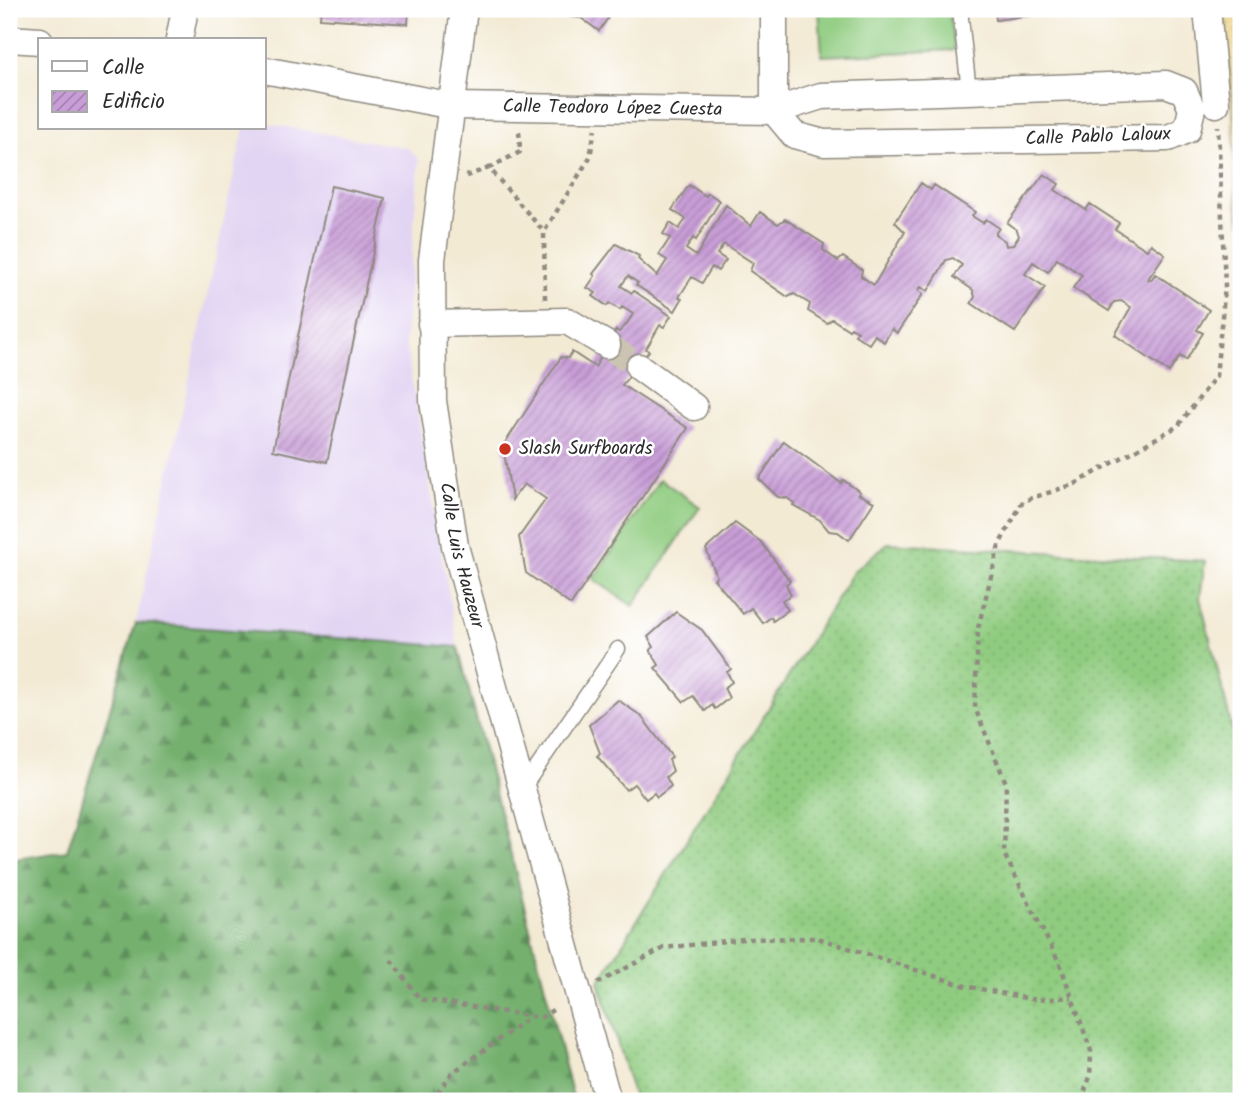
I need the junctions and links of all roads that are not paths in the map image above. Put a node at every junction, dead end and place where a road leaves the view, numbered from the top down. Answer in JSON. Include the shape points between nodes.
{"nodes":[{"id":1,"x":185,"y":9,"type":"edge"},
{"id":2,"x":464,"y":9,"type":"edge"},
{"id":3,"x":774,"y":9,"type":"edge"},
{"id":4,"x":960,"y":9,"type":"edge"},
{"id":5,"x":1206,"y":9,"type":"edge"},
{"id":6,"x":9,"y":38,"type":"edge"},
{"id":7,"x":178,"y":38,"type":"edge"},
{"id":8,"x":38,"y":41,"type":"edge"},
{"id":9,"x":266,"y":70,"type":"edge"},
{"id":10,"x":969,"y":91,"type":"junction"},
{"id":11,"x":1216,"y":104,"type":"road end"},
{"id":12,"x":453,"y":106,"type":"junction"},
{"id":13,"x":774,"y":111,"type":"junction"},
{"id":14,"x":431,"y":324,"type":"junction"},
{"id":15,"x":607,"y":345,"type":"tunnel mouth"},
{"id":16,"x":639,"y":367,"type":"tunnel mouth"},
{"id":17,"x":694,"y":407,"type":"dead end"},
{"id":18,"x":618,"y":649,"type":"dead end"},
{"id":19,"x":523,"y":788,"type":"junction"},
{"id":20,"x":608,"y":1101,"type":"edge"}],
"edges":[{"from":1,"to":7,"type":"street"},
{"from":2,"to":12,"type":"street","name":"Calle Luis Hauzeur"},
{"from":3,"to":13,"type":"street"},
{"from":4,"to":10,"type":"lane"},
{"from":5,"to":11,"type":"street"},
{"from":6,"to":8,"type":"street"},
{"from":9,"to":12,"type":"street","name":"Calle Teodoro López Cuesta"},
{"from":10,"to":13,"type":"street","name":"Calle Pablo Laloux","via":[[821,96]]},
{"from":10,"to":13,"type":"street","name":"Calle Pablo Laloux","via":[[1166,84],[1184,91],[1192,109],[1187,130],[1168,138],[824,143],[794,135]]},
{"from":12,"to":13,"type":"street","name":"Calle Teodoro López Cuesta"},
{"from":12,"to":14,"type":"street","name":"Calle Luis Hauzeur","via":[[432,260]]},
{"from":14,"to":15,"type":"street","via":[[567,321]]},
{"from":14,"to":19,"type":"street","name":"Calle Luis Hauzeur","via":[[433,401],[455,546]]},
{"from":16,"to":17,"type":"street"},
{"from":18,"to":19,"type":"lane"},
{"from":19,"to":20,"type":"street","name":"Calle Luis Hauzeur"}]}
